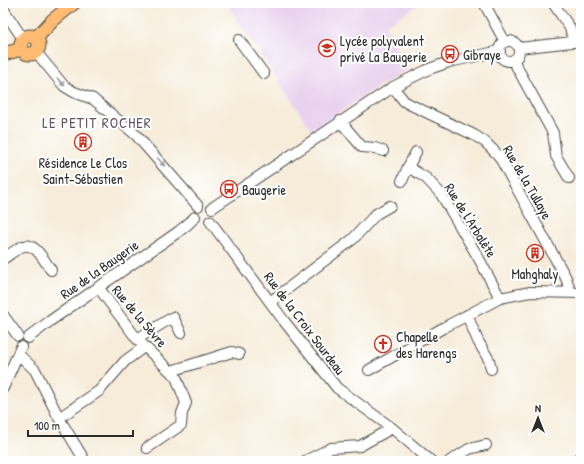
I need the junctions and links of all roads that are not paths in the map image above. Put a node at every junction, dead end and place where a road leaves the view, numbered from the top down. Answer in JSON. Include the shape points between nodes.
{"nodes":[{"id":1,"x":74,"y":3,"type":"edge"},
{"id":2,"x":484,"y":3,"type":"edge"},
{"id":3,"x":553,"y":3,"type":"edge"},
{"id":4,"x":4,"y":10,"type":"dead end"},
{"id":5,"x":239,"y":40,"type":"dead end"},
{"id":6,"x":578,"y":41,"type":"edge"},
{"id":7,"x":27,"y":42,"type":"junction"},
{"id":8,"x":502,"y":46,"type":"junction"},
{"id":9,"x":519,"y":48,"type":"junction"},
{"id":10,"x":36,"y":52,"type":"joint"},
{"id":11,"x":3,"y":54,"type":"edge"},
{"id":12,"x":513,"y":60,"type":"junction"},
{"id":13,"x":264,"y":74,"type":"dead end"},
{"id":14,"x":393,"y":87,"type":"junction"},
{"id":15,"x":340,"y":121,"type":"junction"},
{"id":16,"x":383,"y":151,"type":"dead end"},
{"id":17,"x":416,"y":152,"type":"dead end"},
{"id":18,"x":408,"y":167,"type":"junction"},
{"id":19,"x":569,"y":178,"type":"dead end"},
{"id":20,"x":402,"y":181,"type":"dead end"},
{"id":21,"x":198,"y":206,"type":"junction"},
{"id":22,"x":390,"y":206,"type":"dead end"},
{"id":23,"x":212,"y":208,"type":"junction"},
{"id":24,"x":193,"y":220,"type":"junction"},
{"id":25,"x":210,"y":221,"type":"junction"},
{"id":26,"x":3,"y":259,"type":"edge"},
{"id":27,"x":51,"y":270,"type":"dead end"},
{"id":28,"x":98,"y":287,"type":"junction"},
{"id":29,"x":576,"y":293,"type":"edge"},
{"id":30,"x":500,"y":298,"type":"junction"},
{"id":31,"x":270,"y":302,"type":"junction"},
{"id":32,"x":3,"y":315,"type":"edge"},
{"id":33,"x":467,"y":315,"type":"junction"},
{"id":34,"x":181,"y":334,"type":"dead end"},
{"id":35,"x":23,"y":337,"type":"junction"},
{"id":36,"x":141,"y":343,"type":"junction"},
{"id":37,"x":20,"y":351,"type":"junction"},
{"id":38,"x":240,"y":354,"type":"dead end"},
{"id":39,"x":491,"y":369,"type":"dead end"},
{"id":40,"x":369,"y":370,"type":"dead end"},
{"id":41,"x":171,"y":371,"type":"junction"},
{"id":42,"x":3,"y":388,"type":"edge"},
{"id":43,"x":59,"y":418,"type":"junction"},
{"id":44,"x":392,"y":428,"type":"junction"},
{"id":45,"x":486,"y":445,"type":"dead end"},
{"id":46,"x":147,"y":448,"type":"dead end"},
{"id":47,"x":581,"y":457,"type":"edge"},
{"id":48,"x":85,"y":461,"type":"edge"},
{"id":49,"x":305,"y":461,"type":"edge"},
{"id":50,"x":431,"y":461,"type":"edge"},
{"id":51,"x":450,"y":461,"type":"edge"},
{"id":52,"x":576,"y":461,"type":"edge"}],
"edges":[{"from":1,"to":7,"type":"main road"},
{"from":2,"to":8,"type":"street"},
{"from":3,"to":6,"type":"street"},
{"from":4,"to":7,"type":"street"},
{"from":5,"to":13,"type":"street"},
{"from":6,"to":9,"type":"street"},
{"from":7,"to":10,"type":"main road","via":[[39,45]]},
{"from":7,"to":11,"type":"main road"},
{"from":8,"to":9,"type":"street","via":[[513,41]]},
{"from":8,"to":12,"type":"street","via":[[501,56]]},
{"from":8,"to":14,"type":"street","via":[[429,69]]},
{"from":9,"to":12,"type":"street","via":[[518,55]]},
{"from":10,"to":21,"type":"street","one_way":true,"via":[[64,86],[93,99],[133,132]]},
{"from":12,"to":19,"type":"street","via":[[553,132],[556,156]]},
{"from":14,"to":15,"type":"street"},
{"from":14,"to":29,"type":"street","name":"Rue de la Tullaye","via":[[404,101],[474,135],[493,149]]},
{"from":15,"to":16,"type":"street","via":[[362,147]]},
{"from":15,"to":23,"type":"street"},
{"from":17,"to":18,"type":"street"},
{"from":18,"to":20,"type":"street"},
{"from":18,"to":30,"type":"street","name":"Rue de l'Arbalète","via":[[426,178],[441,194]]},
{"from":21,"to":23,"type":"street","via":[[207,204]]},
{"from":21,"to":24,"type":"street"},
{"from":22,"to":31,"type":"street","via":[[376,214],[354,239]]},
{"from":23,"to":25,"type":"street","via":[[213,217]]},
{"from":24,"to":25,"type":"street","via":[[201,223]]},
{"from":24,"to":28,"type":"street","name":"Rue de la Baugerie"},
{"from":25,"to":31,"type":"street","name":"Rue de la Croix Sourdeau"},
{"from":26,"to":27,"type":"street","via":[[22,246],[31,246],[38,251]]},
{"from":28,"to":35,"type":"street","name":"Rue de la Baugerie"},
{"from":28,"to":36,"type":"street","name":"Rue de la Sèvre"},
{"from":29,"to":30,"type":"street","via":[[530,292]]},
{"from":30,"to":33,"type":"street"},
{"from":31,"to":44,"type":"street","name":"Rue de la Croix Sourdeau","via":[[337,388]]},
{"from":32,"to":35,"type":"street"},
{"from":33,"to":39,"type":"street"},
{"from":33,"to":40,"type":"street"},
{"from":34,"to":36,"type":"street","via":[[173,317]]},
{"from":35,"to":37,"type":"street","name":"Rue de la Baugerie","via":[[29,342]]},
{"from":36,"to":41,"type":"street","name":"Rue de la Sèvre"},
{"from":36,"to":43,"type":"street","via":[[99,391]]},
{"from":37,"to":42,"type":"street"},
{"from":37,"to":43,"type":"street","via":[[35,370]]},
{"from":38,"to":41,"type":"street","via":[[232,352]]},
{"from":41,"to":46,"type":"street","name":"Rue de la Sèvre","via":[[186,403],[181,425]]},
{"from":43,"to":48,"type":"street"},
{"from":44,"to":49,"type":"street","via":[[360,446],[331,448]]},
{"from":44,"to":50,"type":"street","name":"Rue de la Croix Sourdeau"},
{"from":45,"to":51,"type":"street","via":[[469,449]]},
{"from":47,"to":52,"type":"street"}]}
